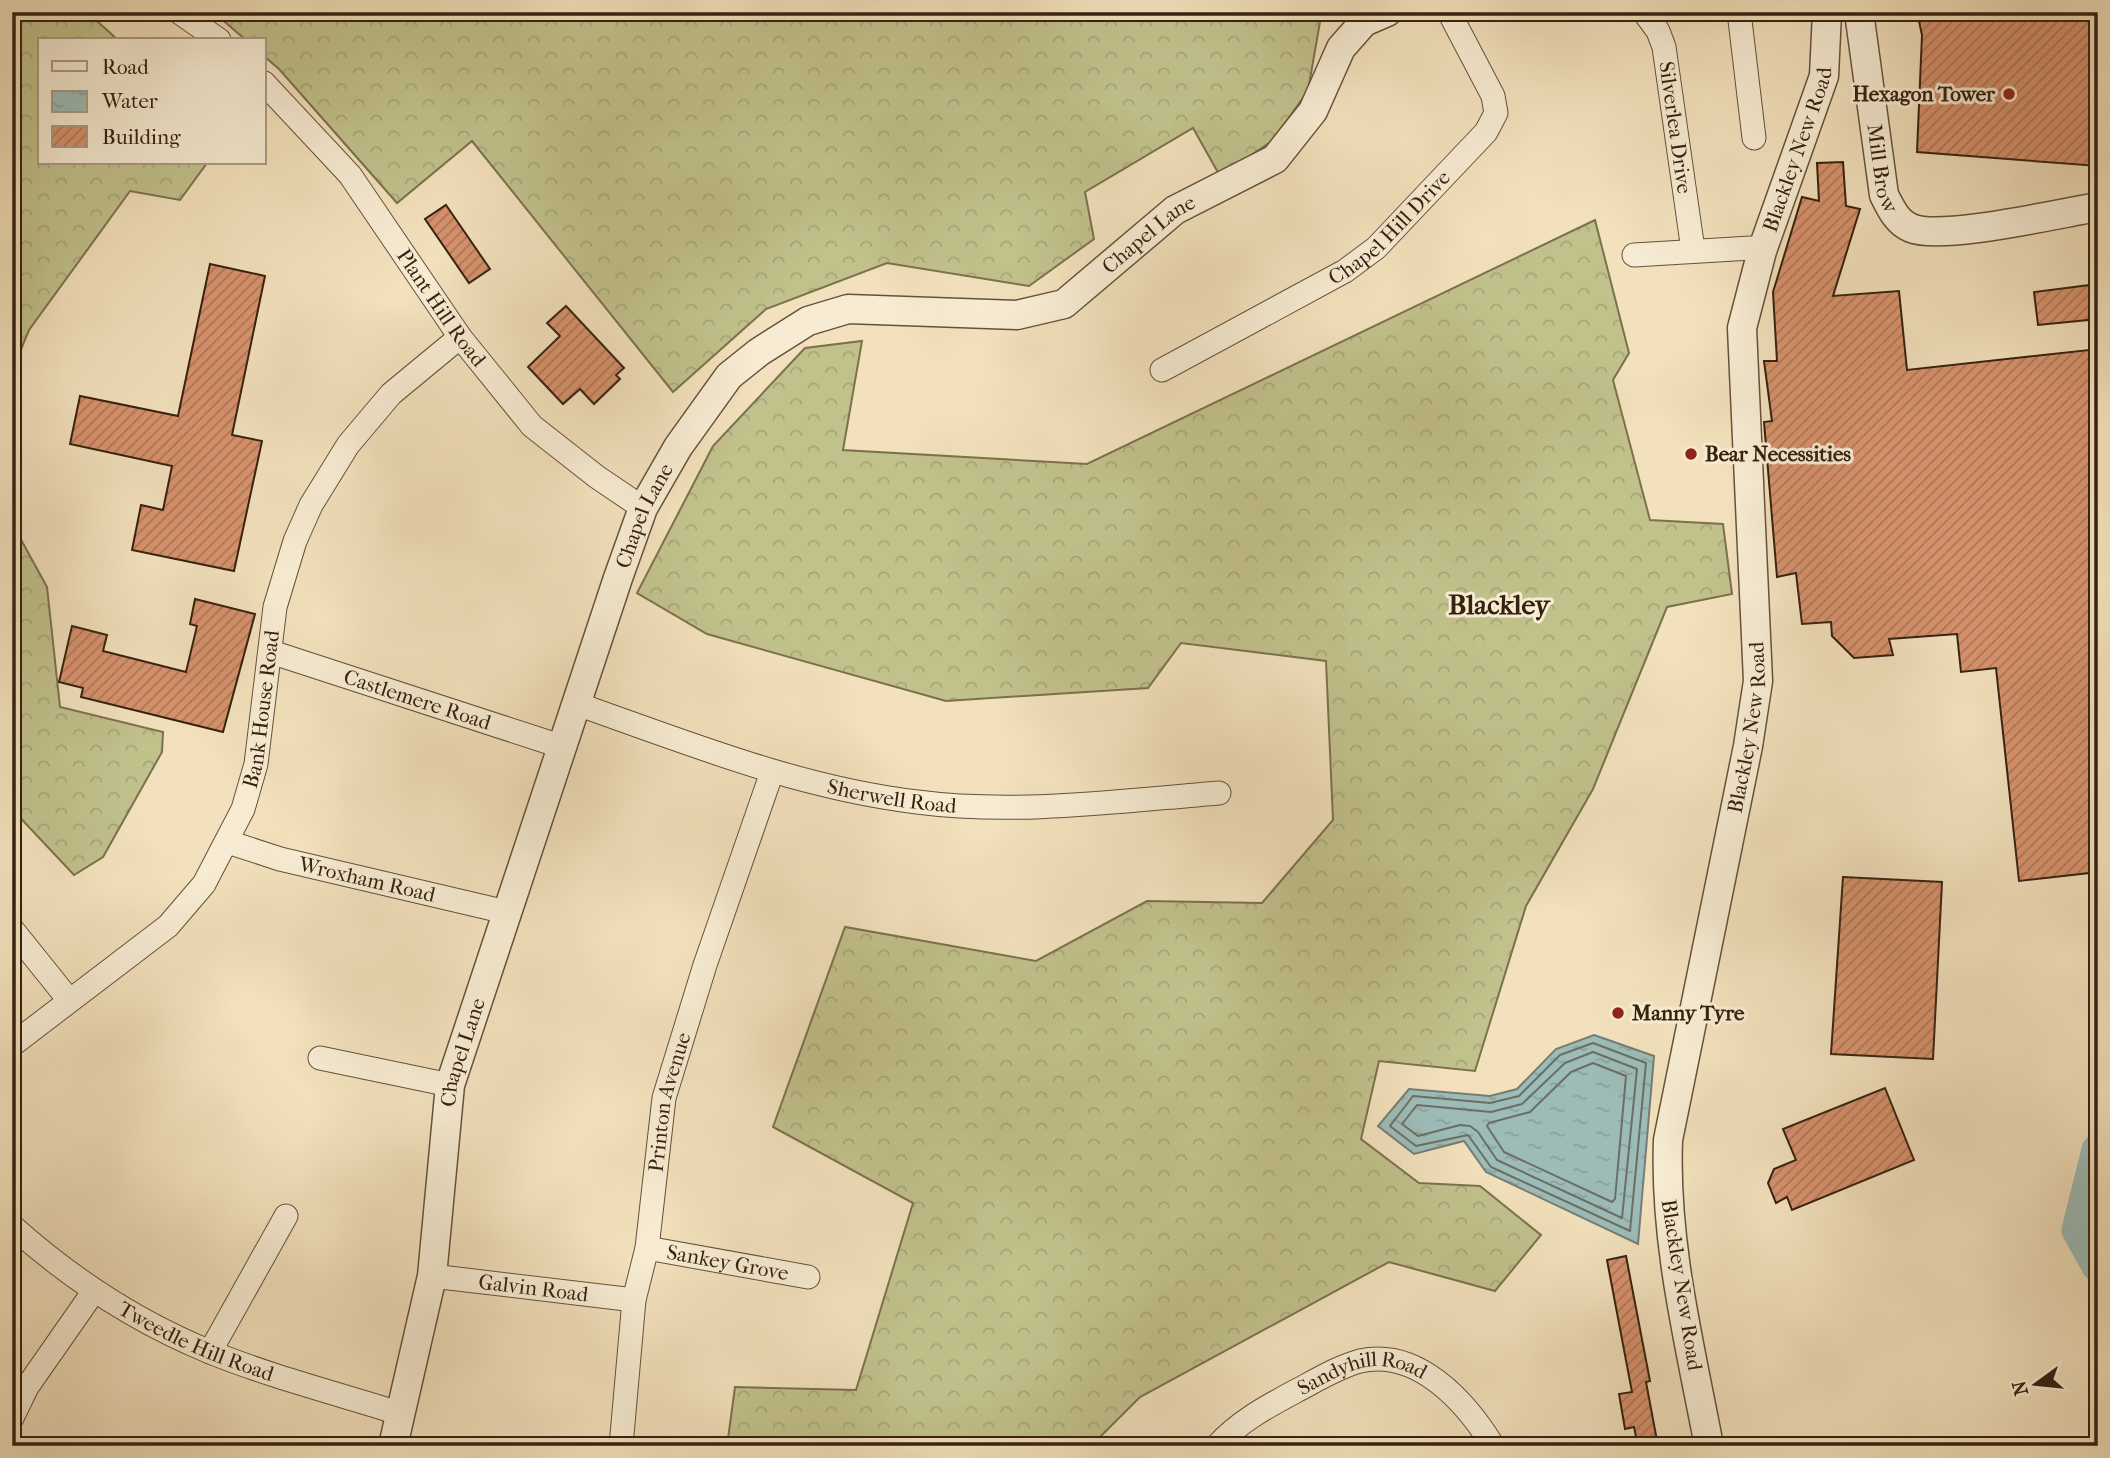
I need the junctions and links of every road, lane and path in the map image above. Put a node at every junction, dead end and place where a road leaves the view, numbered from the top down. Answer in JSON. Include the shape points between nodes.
{"nodes":[{"id":1,"x":179,"y":12,"type":"edge"},
{"id":2,"x":1387,"y":12,"type":"edge"},
{"id":3,"x":1449,"y":12,"type":"edge"},
{"id":4,"x":1644,"y":12,"type":"edge"},
{"id":5,"x":1739,"y":12,"type":"edge"},
{"id":6,"x":1827,"y":12,"type":"edge"},
{"id":7,"x":1859,"y":12,"type":"edge"},
{"id":8,"x":216,"y":38,"type":"edge"},
{"id":9,"x":266,"y":85,"type":"edge"},
{"id":10,"x":1754,"y":138,"type":"dead end"},
{"id":11,"x":2098,"y":208,"type":"edge"},
{"id":12,"x":1693,"y":250,"type":"junction"},
{"id":13,"x":1762,"y":251,"type":"junction"},
{"id":14,"x":1634,"y":255,"type":"dead end"},
{"id":15,"x":460,"y":337,"type":"junction"},
{"id":16,"x":1162,"y":370,"type":"dead end"},
{"id":17,"x":643,"y":508,"type":"junction"},
{"id":18,"x":271,"y":652,"type":"junction"},
{"id":19,"x":577,"y":704,"type":"junction"},
{"id":20,"x":563,"y":747,"type":"junction"},
{"id":21,"x":772,"y":772,"type":"junction"},
{"id":22,"x":1219,"y":793,"type":"dead end"},
{"id":23,"x":228,"y":842,"type":"junction"},
{"id":24,"x":506,"y":912,"type":"junction"},
{"id":25,"x":12,"y":929,"type":"edge"},
{"id":26,"x":69,"y":1000,"type":"junction"},
{"id":27,"x":12,"y":1045,"type":"edge"},
{"id":28,"x":320,"y":1058,"type":"dead end"},
{"id":29,"x":450,"y":1085,"type":"junction"},
{"id":30,"x":286,"y":1216,"type":"dead end"},
{"id":31,"x":12,"y":1226,"type":"edge"},
{"id":32,"x":647,"y":1248,"type":"junction"},
{"id":33,"x":432,"y":1276,"type":"junction"},
{"id":34,"x":808,"y":1277,"type":"dead end"},
{"id":35,"x":94,"y":1291,"type":"junction"},
{"id":36,"x":634,"y":1300,"type":"junction"},
{"id":37,"x":210,"y":1352,"type":"junction"},
{"id":38,"x":402,"y":1414,"type":"junction"},
{"id":39,"x":12,"y":1418,"type":"edge"},
{"id":40,"x":393,"y":1446,"type":"edge"},
{"id":41,"x":621,"y":1446,"type":"edge"},
{"id":42,"x":1217,"y":1446,"type":"edge"},
{"id":43,"x":1493,"y":1446,"type":"edge"},
{"id":44,"x":1709,"y":1446,"type":"edge"}],
"edges":[{"from":1,"to":8,"type":"street"},
{"from":2,"to":17,"type":"street","name":"Chapel Lane","via":[[1364,22],[1346,41],[1313,111],[1275,159],[1175,210],[1064,304],[1017,315],[849,309],[786,332],[729,376],[678,447]]},
{"from":3,"to":16,"type":"street","name":"Chapel Hill Drive","via":[[1493,96],[1496,113],[1486,132],[1376,248]]},
{"from":4,"to":12,"type":"street","name":"Silverlea Drive","via":[[1664,47]]},
{"from":5,"to":10,"type":"street"},
{"from":6,"to":13,"type":"street","name":"Blackley New Road","via":[[1821,88]]},
{"from":7,"to":11,"type":"street","name":"Mill Brow","via":[[1885,195],[1899,221],[1912,229],[1944,232]]},
{"from":9,"to":15,"type":"street","name":"Plant Hill Road","via":[[350,175]]},
{"from":12,"to":13,"type":"street"},
{"from":12,"to":14,"type":"street"},
{"from":13,"to":44,"type":"street","name":"Blackley New Road","via":[[1742,328],[1758,681],[1668,1140],[1666,1183],[1669,1226]]},
{"from":15,"to":17,"type":"street","name":"Plant Hill Road","via":[[532,426]]},
{"from":15,"to":18,"type":"street","name":"Bank House Road","via":[[391,394],[320,487],[282,580]]},
{"from":17,"to":19,"type":"street","name":"Chapel Lane"},
{"from":18,"to":20,"type":"street","name":"Castlemere Road"},
{"from":18,"to":23,"type":"street","name":"Bank House Road","via":[[256,764]]},
{"from":19,"to":20,"type":"street","name":"Chapel Lane"},
{"from":19,"to":21,"type":"street","name":"Sherwell Road"},
{"from":20,"to":24,"type":"street","name":"Chapel Lane"},
{"from":21,"to":22,"type":"street","name":"Sherwell Road","via":[[918,803],[1005,807]]},
{"from":21,"to":32,"type":"street","name":"Printon Avenue","via":[[664,1098]]},
{"from":23,"to":24,"type":"street","name":"Wroxham Road","via":[[280,859]]},
{"from":23,"to":26,"type":"street","name":"Bank House Road","via":[[204,884],[168,926]]},
{"from":24,"to":29,"type":"street","name":"Chapel Lane"},
{"from":25,"to":26,"type":"street"},
{"from":26,"to":27,"type":"street","name":"Bank House Road"},
{"from":28,"to":29,"type":"street"},
{"from":29,"to":33,"type":"street","name":"Chapel Lane"},
{"from":30,"to":37,"type":"street"},
{"from":31,"to":35,"type":"street","name":"Tweedle Hill Road"},
{"from":32,"to":34,"type":"street","name":"Sankey Grove"},
{"from":32,"to":36,"type":"street","name":"Printon Avenue"},
{"from":33,"to":36,"type":"street","name":"Galvin Road"},
{"from":33,"to":38,"type":"street","name":"Chapel Lane"},
{"from":35,"to":37,"type":"street","name":"Tweedle Hill Road"},
{"from":35,"to":39,"type":"street","via":[[27,1387]]},
{"from":36,"to":41,"type":"street","name":"Printon Avenue"},
{"from":37,"to":38,"type":"street","name":"Tweedle Hill Road"},
{"from":38,"to":40,"type":"street","name":"Chapel Lane"},
{"from":42,"to":43,"type":"street","name":"Sandyhill Road","via":[[1244,1421],[1328,1374],[1362,1361],[1380,1360],[1397,1361],[1429,1375]]}]}
